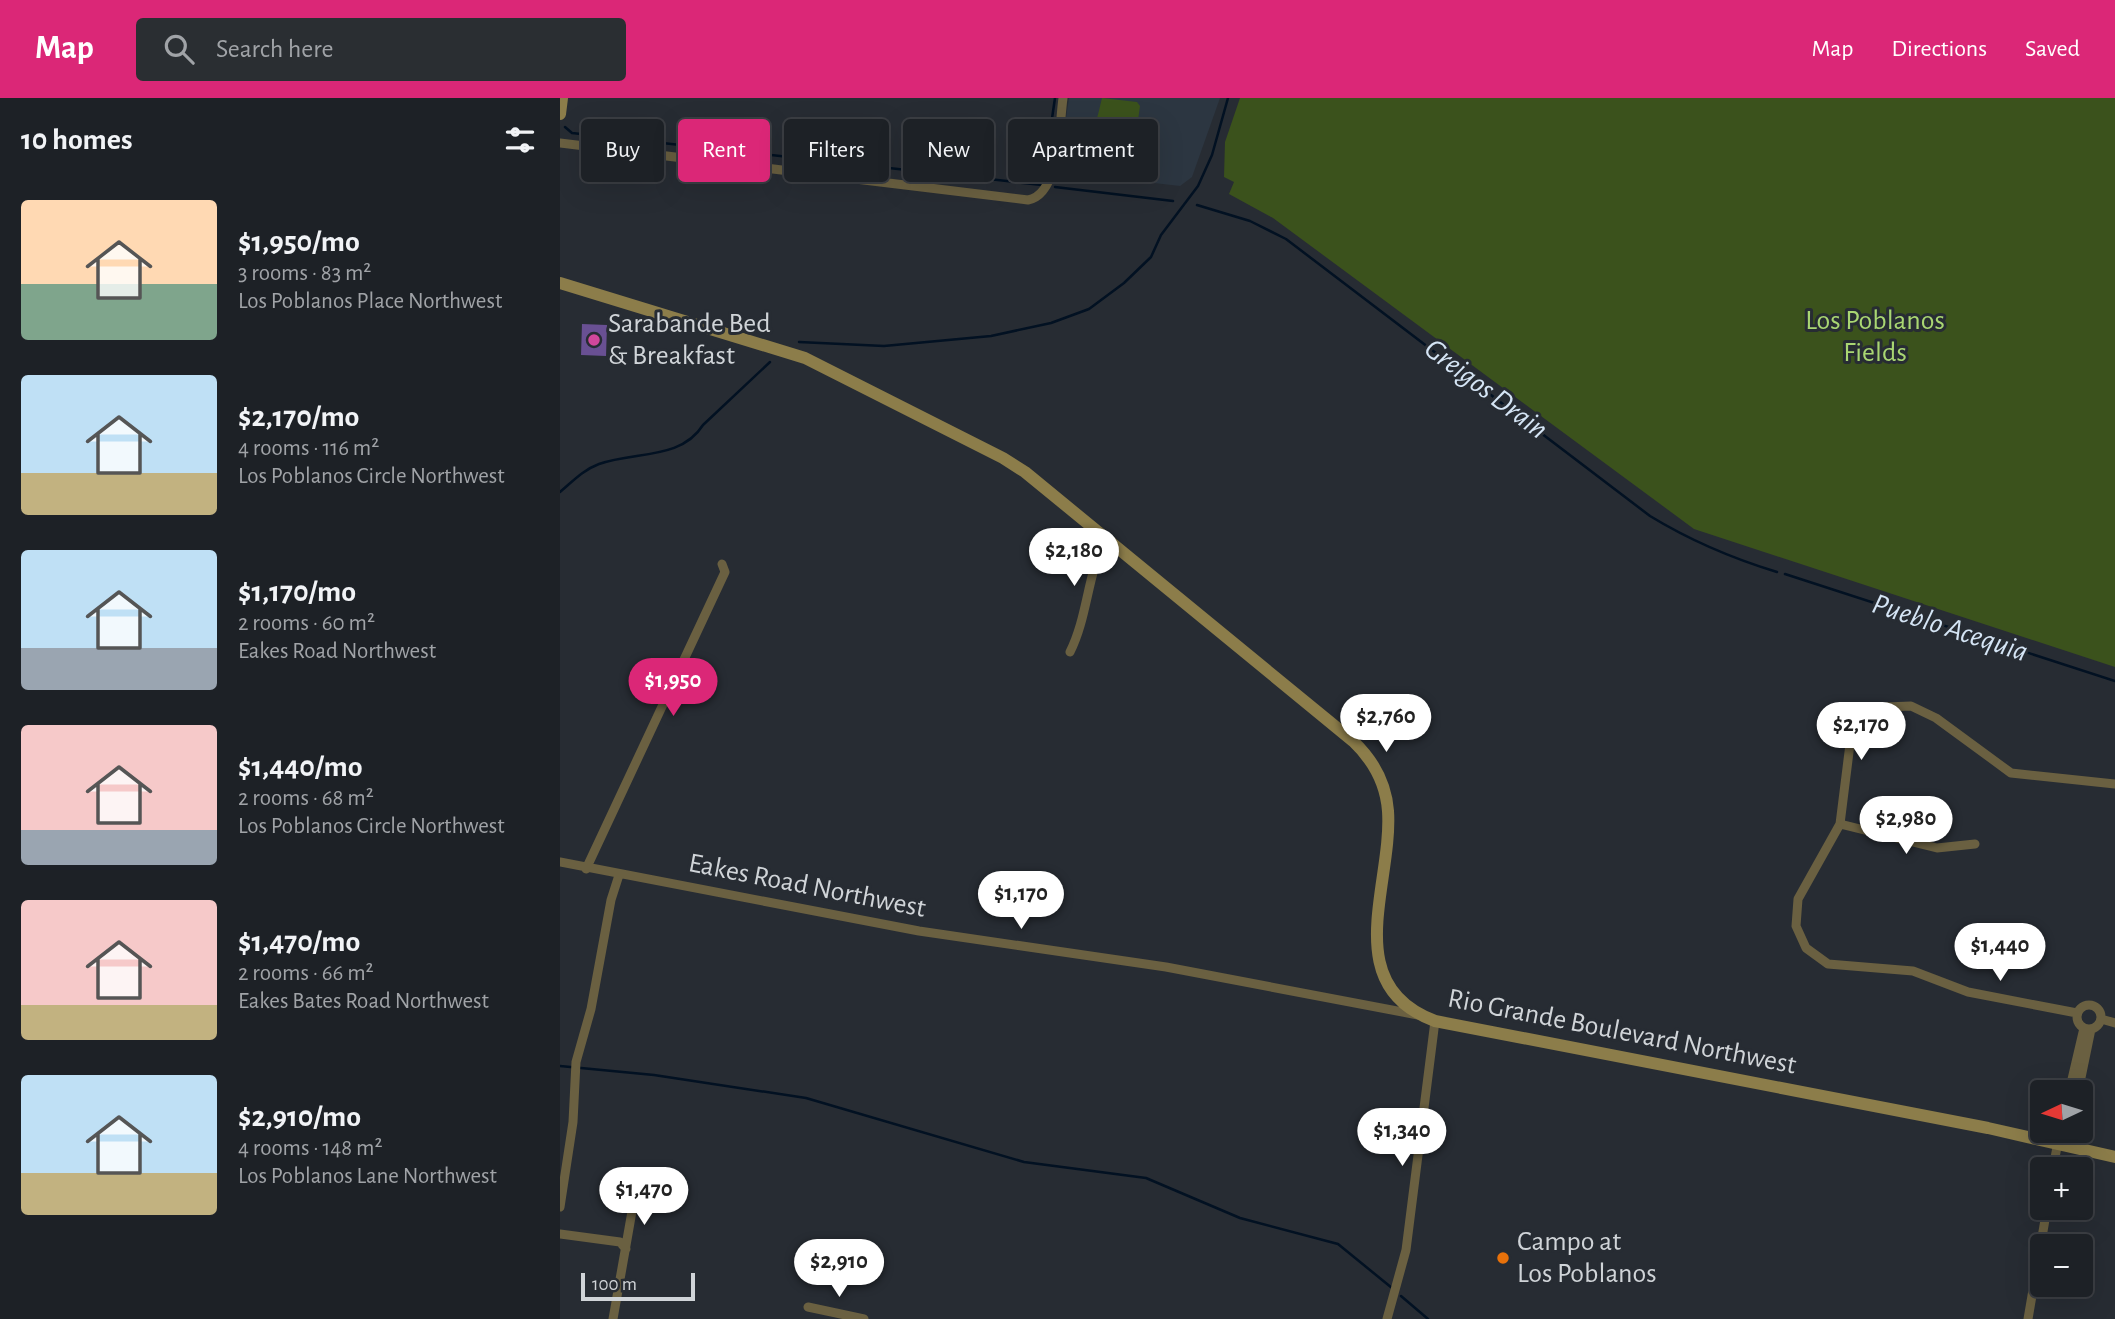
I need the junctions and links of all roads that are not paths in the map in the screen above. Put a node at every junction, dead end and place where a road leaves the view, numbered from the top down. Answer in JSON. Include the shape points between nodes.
{"nodes":[{"id":1,"x":562,"y":98,"type":"edge"},
{"id":2,"x":1063,"y":98,"type":"edge"},
{"id":3,"x":560,"y":114,"type":"edge"},
{"id":4,"x":560,"y":143,"type":"edge"},
{"id":5,"x":560,"y":283,"type":"edge"},
{"id":6,"x":1106,"y":538,"type":"junction"},
{"id":7,"x":722,"y":564,"type":"dead end"},
{"id":8,"x":1070,"y":652,"type":"dead end"},
{"id":9,"x":2115,"y":784,"type":"edge"},
{"id":10,"x":1840,"y":824,"type":"junction"},
{"id":11,"x":1975,"y":844,"type":"dead end"},
{"id":12,"x":560,"y":862,"type":"edge"},
{"id":13,"x":586,"y":869,"type":"junction"},
{"id":14,"x":619,"y":875,"type":"junction"},
{"id":15,"x":2077,"y":1013,"type":"junction"},
{"id":16,"x":1418,"y":1015,"type":"junction"},
{"id":17,"x":2101,"y":1019,"type":"junction"},
{"id":18,"x":1435,"y":1021,"type":"junction"},
{"id":19,"x":2115,"y":1023,"type":"edge"},
{"id":20,"x":2087,"y":1028,"type":"junction"},
{"id":21,"x":2072,"y":1080,"type":"edge"},
{"id":22,"x":2080,"y":1080,"type":"edge"},
{"id":23,"x":2062,"y":1143,"type":"edge"},
{"id":24,"x":2065,"y":1143,"type":"edge"},
{"id":25,"x":2063,"y":1146,"type":"junction"},
{"id":26,"x":2058,"y":1157,"type":"edge"},
{"id":27,"x":2115,"y":1157,"type":"edge"},
{"id":28,"x":634,"y":1200,"type":"dead end"},
{"id":29,"x":560,"y":1207,"type":"edge"},
{"id":30,"x":2045,"y":1220,"type":"edge"},
{"id":31,"x":560,"y":1234,"type":"edge"},
{"id":32,"x":626,"y":1249,"type":"junction"},
{"id":33,"x":808,"y":1307,"type":"dead end"},
{"id":34,"x":613,"y":1319,"type":"edge"},
{"id":35,"x":864,"y":1319,"type":"edge"},
{"id":36,"x":1387,"y":1319,"type":"edge"},
{"id":37,"x":2028,"y":1319,"type":"edge"}],
"edges":[{"from":1,"to":3,"type":"street"},
{"from":2,"to":4,"type":"street","via":[[1051,181],[1037,198],[1028,200]]},
{"from":5,"to":6,"type":"street","name":"Rio Grande Boulevard Northwest","via":[[805,358],[1003,458]]},
{"from":6,"to":8,"type":"street"},
{"from":6,"to":16,"type":"street","name":"Rio Grande Boulevard Northwest","via":[[1347,736],[1376,769],[1388,810],[1377,951],[1387,979]]},
{"from":7,"to":13,"type":"street","via":[[725,572]]},
{"from":9,"to":10,"type":"street","via":[[2011,773],[1936,718],[1911,706],[1886,707],[1864,718],[1850,736]]},
{"from":10,"to":11,"type":"street","via":[[1937,848]]},
{"from":10,"to":15,"type":"street","via":[[1798,899],[1796,926],[1807,948],[1828,964],[1913,971],[1968,992]]},
{"from":12,"to":13,"type":"street","name":"Eakes Road Northwest"},
{"from":13,"to":14,"type":"street","name":"Eakes Road Northwest"},
{"from":14,"to":16,"type":"street","name":"Eakes Road Northwest","via":[[919,931],[1166,967]]},
{"from":14,"to":29,"type":"street","via":[[576,1062],[573,1122]]},
{"from":15,"to":17,"type":"street","via":[[2094,1005]]},
{"from":15,"to":20,"type":"street","via":[[2078,1021]]},
{"from":16,"to":18,"type":"street","name":"Rio Grande Boulevard Northwest"},
{"from":17,"to":19,"type":"street"},
{"from":17,"to":20,"type":"street"},
{"from":18,"to":25,"type":"street","name":"Rio Grande Boulevard Northwest"},
{"from":18,"to":36,"type":"street","via":[[1406,1250]]},
{"from":20,"to":21,"type":"street"},
{"from":20,"to":22,"type":"street"},
{"from":23,"to":25,"type":"street"},
{"from":24,"to":25,"type":"street"},
{"from":25,"to":26,"type":"street"},
{"from":25,"to":27,"type":"street","name":"Rio Grande Boulevard Northwest"},
{"from":28,"to":32,"type":"street"},
{"from":30,"to":37,"type":"street"},
{"from":31,"to":32,"type":"street","via":[[620,1242]]},
{"from":32,"to":34,"type":"street"},
{"from":33,"to":35,"type":"street"}]}
